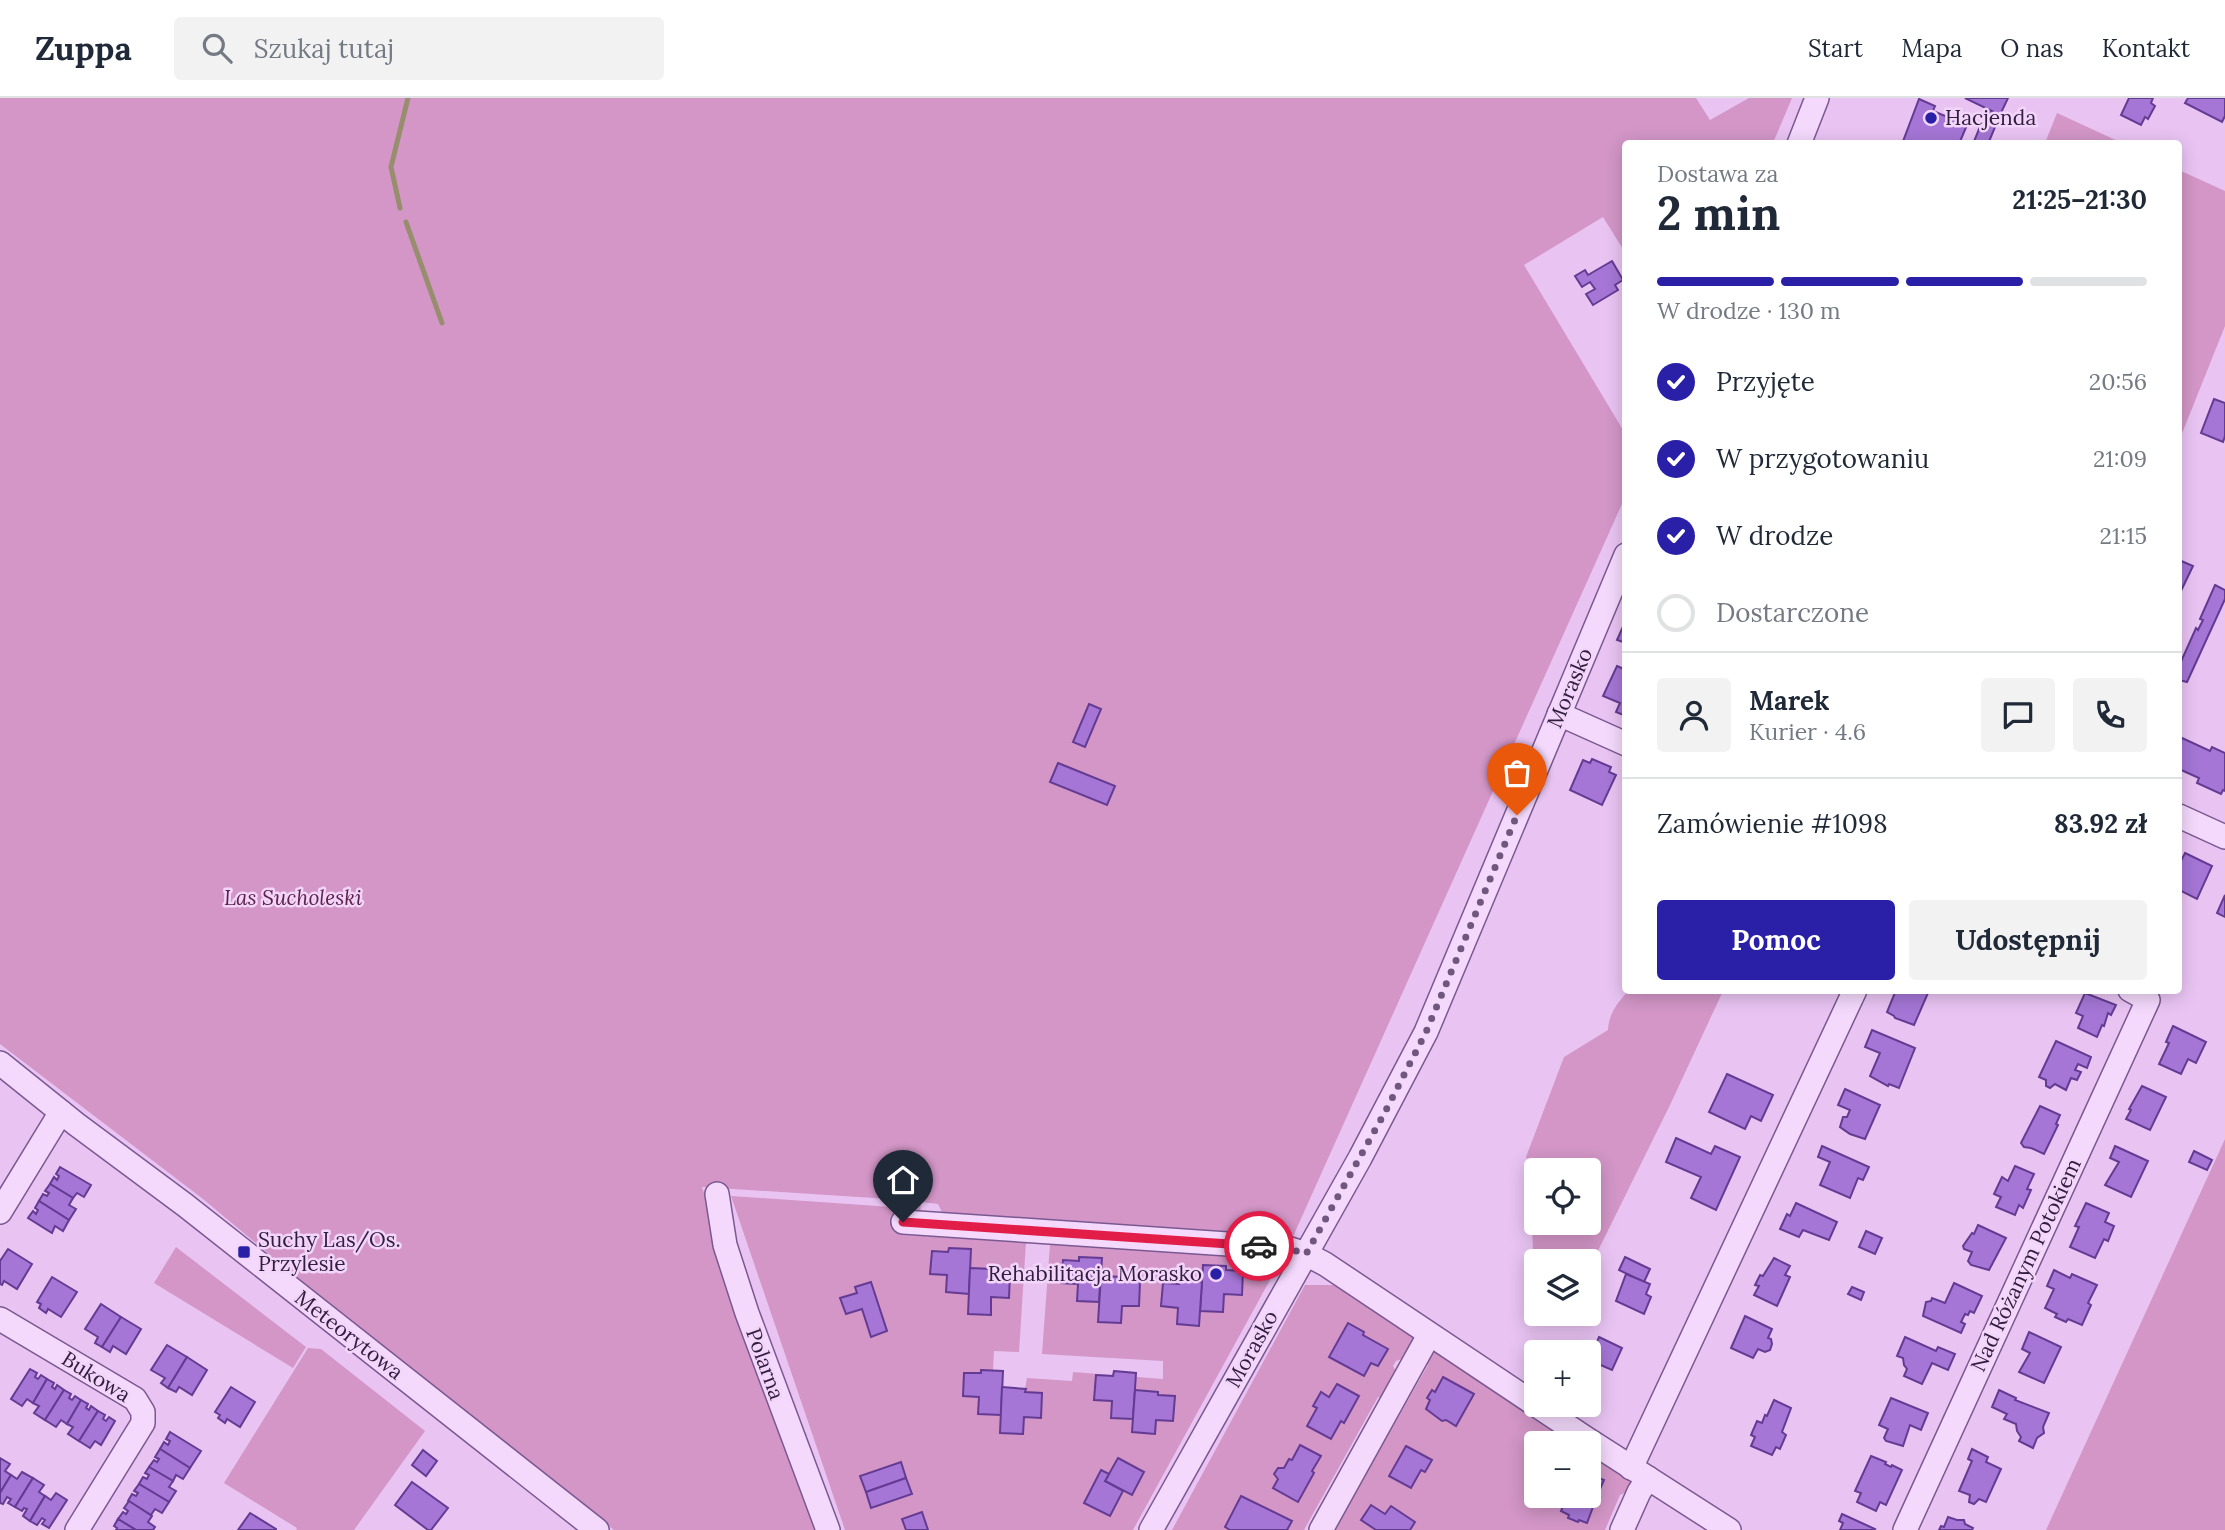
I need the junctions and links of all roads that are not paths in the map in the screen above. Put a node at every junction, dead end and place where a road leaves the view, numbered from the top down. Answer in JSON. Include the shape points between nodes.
{"nodes":[{"id":1,"x":1817,"y":98,"type":"edge"},
{"id":2,"x":1801,"y":140,"type":"edge"},
{"id":3,"x":1622,"y":568,"type":"edge"},
{"id":4,"x":1559,"y":714,"type":"junction"},
{"id":5,"x":1622,"y":742,"type":"edge"},
{"id":6,"x":2182,"y":817,"type":"edge"},
{"id":7,"x":2225,"y":837,"type":"edge"},
{"id":8,"x":1853,"y":994,"type":"edge"},
{"id":9,"x":2139,"y":995,"type":"edge"},
{"id":10,"x":0,"y":1063,"type":"edge"},
{"id":11,"x":61,"y":1112,"type":"junction"},
{"id":12,"x":717,"y":1194,"type":"dead end"},
{"id":13,"x":0,"y":1212,"type":"edge"},
{"id":14,"x":903,"y":1222,"type":"dead end"},
{"id":15,"x":1306,"y":1254,"type":"junction"},
{"id":16,"x":0,"y":1319,"type":"edge"},
{"id":17,"x":1429,"y":1335,"type":"junction"},
{"id":18,"x":1639,"y":1473,"type":"junction"},
{"id":19,"x":77,"y":1530,"type":"edge"},
{"id":20,"x":597,"y":1530,"type":"edge"},
{"id":21,"x":828,"y":1530,"type":"edge"},
{"id":22,"x":1151,"y":1530,"type":"edge"},
{"id":23,"x":1321,"y":1530,"type":"edge"},
{"id":24,"x":1622,"y":1530,"type":"edge"},
{"id":25,"x":1729,"y":1530,"type":"edge"},
{"id":26,"x":1905,"y":1530,"type":"edge"}],
"edges":[{"from":1,"to":2,"type":"street"},
{"from":3,"to":4,"type":"street","name":"Morasko"},
{"from":4,"to":5,"type":"street"},
{"from":4,"to":15,"type":"street","name":"Morasko","via":[[1426,1032]]},
{"from":6,"to":7,"type":"street"},
{"from":8,"to":18,"type":"street"},
{"from":9,"to":26,"type":"street","name":"Nad Różanym Potokiem"},
{"from":10,"to":11,"type":"street","name":"Meteorytowa"},
{"from":11,"to":13,"type":"street"},
{"from":11,"to":20,"type":"street","name":"Meteorytowa"},
{"from":12,"to":21,"type":"street","name":"Polarna","via":[[725,1245],[747,1313]]},
{"from":14,"to":15,"type":"street","via":[[1287,1248]]},
{"from":15,"to":17,"type":"street"},
{"from":15,"to":22,"type":"street","name":"Morasko"},
{"from":16,"to":19,"type":"street","name":"Bukowa","via":[[135,1399],[143,1412],[143,1423]]},
{"from":17,"to":18,"type":"street"},
{"from":17,"to":23,"type":"street"},
{"from":18,"to":24,"type":"street","via":[[1639,1492]]},
{"from":18,"to":25,"type":"street"}]}
